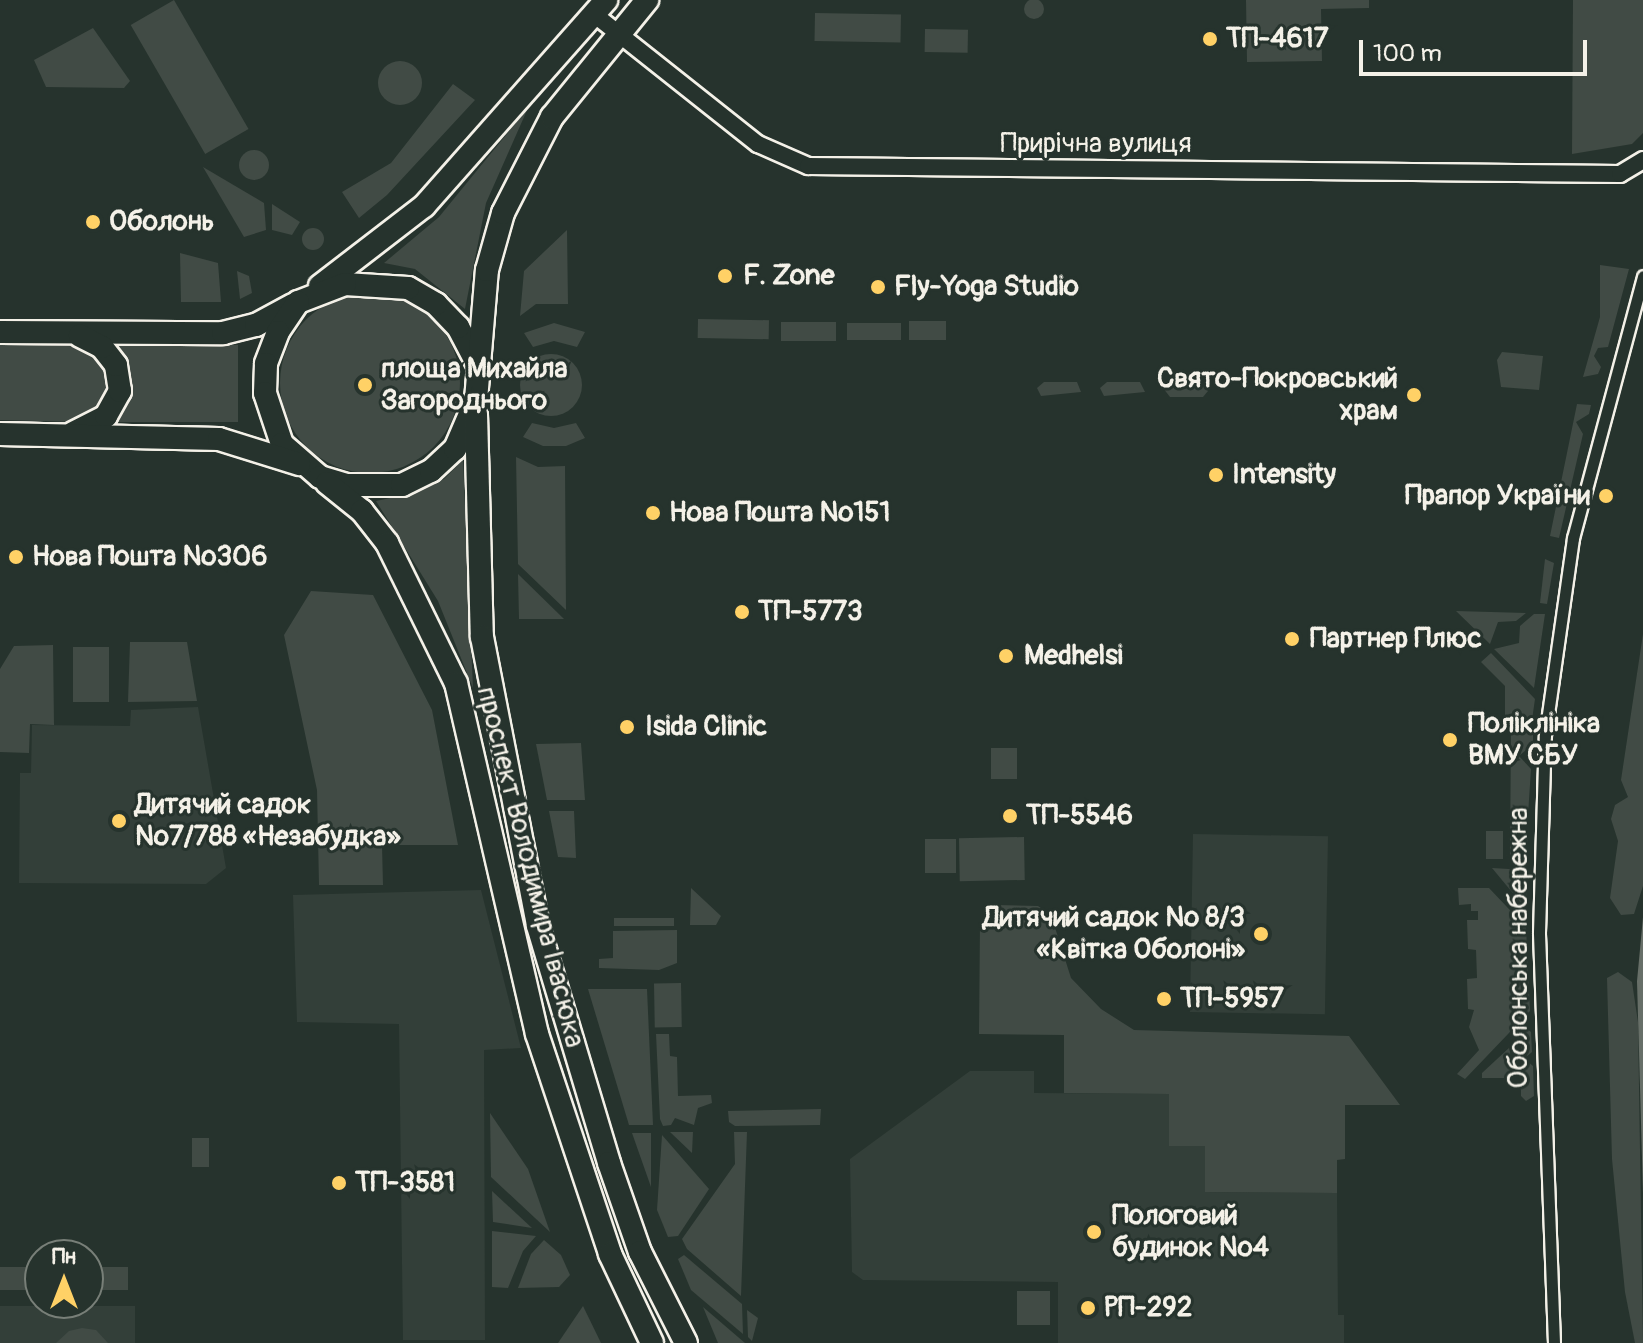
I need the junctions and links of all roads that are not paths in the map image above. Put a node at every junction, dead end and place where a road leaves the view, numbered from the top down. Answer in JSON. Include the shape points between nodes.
{"nodes":[{"id":1,"x":647,"y":0,"type":"edge"},
{"id":2,"x":600,"y":7,"type":"edge"},
{"id":3,"x":619,"y":33,"type":"junction"},
{"id":4,"x":1643,"y":160,"type":"edge"},
{"id":5,"x":1643,"y":276,"type":"edge"},
{"id":6,"x":304,"y":298,"type":"junction"},
{"id":7,"x":0,"y":332,"type":"edge"},
{"id":8,"x":71,"y":333,"type":"junction"},
{"id":9,"x":477,"y":363,"type":"junction"},
{"id":10,"x":476,"y":400,"type":"junction"},
{"id":11,"x":0,"y":434,"type":"edge"},
{"id":12,"x":68,"y":436,"type":"junction"},
{"id":13,"x":312,"y":472,"type":"junction"},
{"id":14,"x":652,"y":1343,"type":"edge"},
{"id":15,"x":686,"y":1343,"type":"edge"},
{"id":16,"x":1554,"y":1343,"type":"edge"}],
"edges":[{"from":1,"to":3,"type":"main road"},
{"from":2,"to":3,"type":"street","name":"Прирічна вулиця"},
{"from":2,"to":6,"type":"main road","via":[[424,206]]},
{"from":3,"to":4,"type":"street","name":"Прирічна вулиця","via":[[758,144],[808,166],[1620,174]]},
{"from":3,"to":9,"type":"main road","via":[[552,117],[503,213],[487,270]]},
{"from":5,"to":16,"type":"street","name":"Оболонська набережна","via":[[1573,538],[1546,720],[1539,932]]},
{"from":6,"to":8,"type":"main road","via":[[256,325],[223,333]]},
{"from":6,"to":9,"type":"main road","via":[[345,284],[408,288],[436,304],[458,327]]},
{"from":6,"to":13,"type":"main road","via":[[278,332],[266,364],[265,393],[282,444]]},
{"from":7,"to":8,"type":"main road"},
{"from":8,"to":12,"type":"main road","via":[[102,347],[116,365],[120,391],[106,416]]},
{"from":9,"to":10,"type":"main road"},
{"from":10,"to":13,"type":"main road","via":[[455,449],[431,471],[402,485],[376,489]]},
{"from":10,"to":15,"type":"main road","name":"проспект Володимира Івасюка","via":[[482,637],[535,912],[640,1252]]},
{"from":11,"to":12,"type":"main road"},
{"from":12,"to":13,"type":"main road","via":[[219,439]]},
{"from":13,"to":14,"type":"main road","name":"проспект Володимира Івасюка","via":[[362,511],[387,543],[456,683],[537,1034],[610,1254]]}]}
